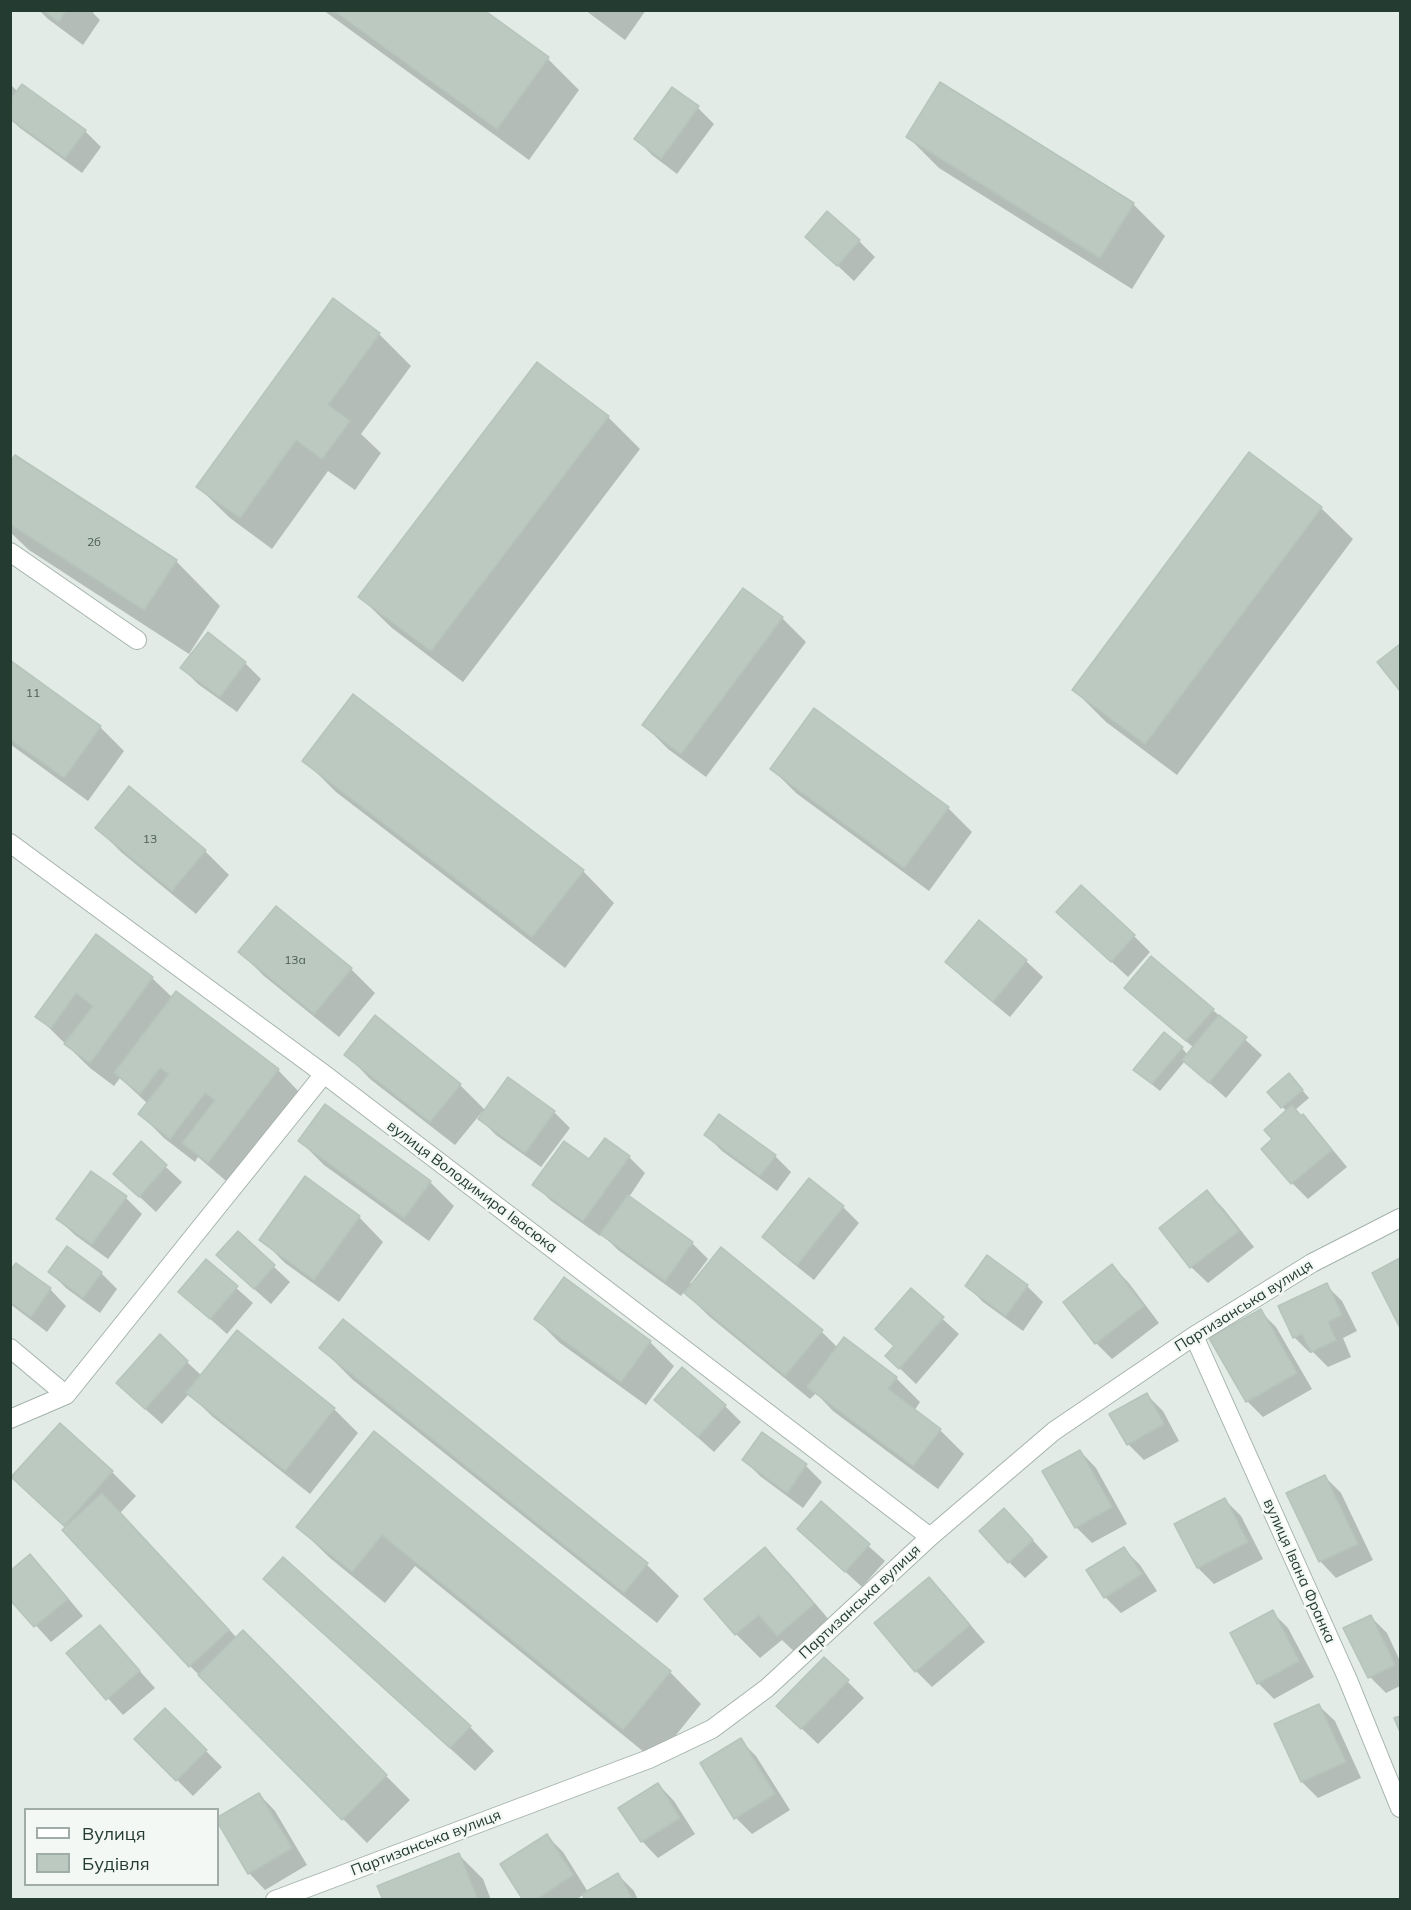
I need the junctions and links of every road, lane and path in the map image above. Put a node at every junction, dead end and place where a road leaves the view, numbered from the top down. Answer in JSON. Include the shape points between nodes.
{"nodes":[{"id":1,"x":10,"y":552,"type":"edge"},
{"id":2,"x":137,"y":640,"type":"dead end"},
{"id":3,"x":10,"y":843,"type":"edge"},
{"id":4,"x":324,"y":1074,"type":"junction"},
{"id":5,"x":1401,"y":1218,"type":"edge"},
{"id":6,"x":1194,"y":1336,"type":"junction"},
{"id":7,"x":10,"y":1348,"type":"edge"},
{"id":8,"x":66,"y":1395,"type":"junction"},
{"id":9,"x":10,"y":1419,"type":"edge"},
{"id":10,"x":930,"y":1537,"type":"junction"},
{"id":11,"x":1401,"y":1808,"type":"edge"},
{"id":12,"x":275,"y":1899,"type":"edge"}],
"edges":[{"from":1,"to":2,"type":"street"},
{"from":3,"to":4,"type":"street","name":"вулиця Володимира Івасюка"},
{"from":4,"to":8,"type":"street"},
{"from":4,"to":10,"type":"street","name":"вулиця Володимира Івасюка"},
{"from":5,"to":6,"type":"street","name":"Партизанська вулиця","via":[[1312,1263]]},
{"from":6,"to":10,"type":"street","name":"Партизанська вулиця","via":[[1054,1431]]},
{"from":6,"to":11,"type":"street","name":"вулиця Івана Франка"},
{"from":7,"to":8,"type":"street"},
{"from":8,"to":9,"type":"street"},
{"from":10,"to":12,"type":"street","name":"Партизанська вулиця","via":[[767,1688],[712,1729],[649,1759]]}]}
